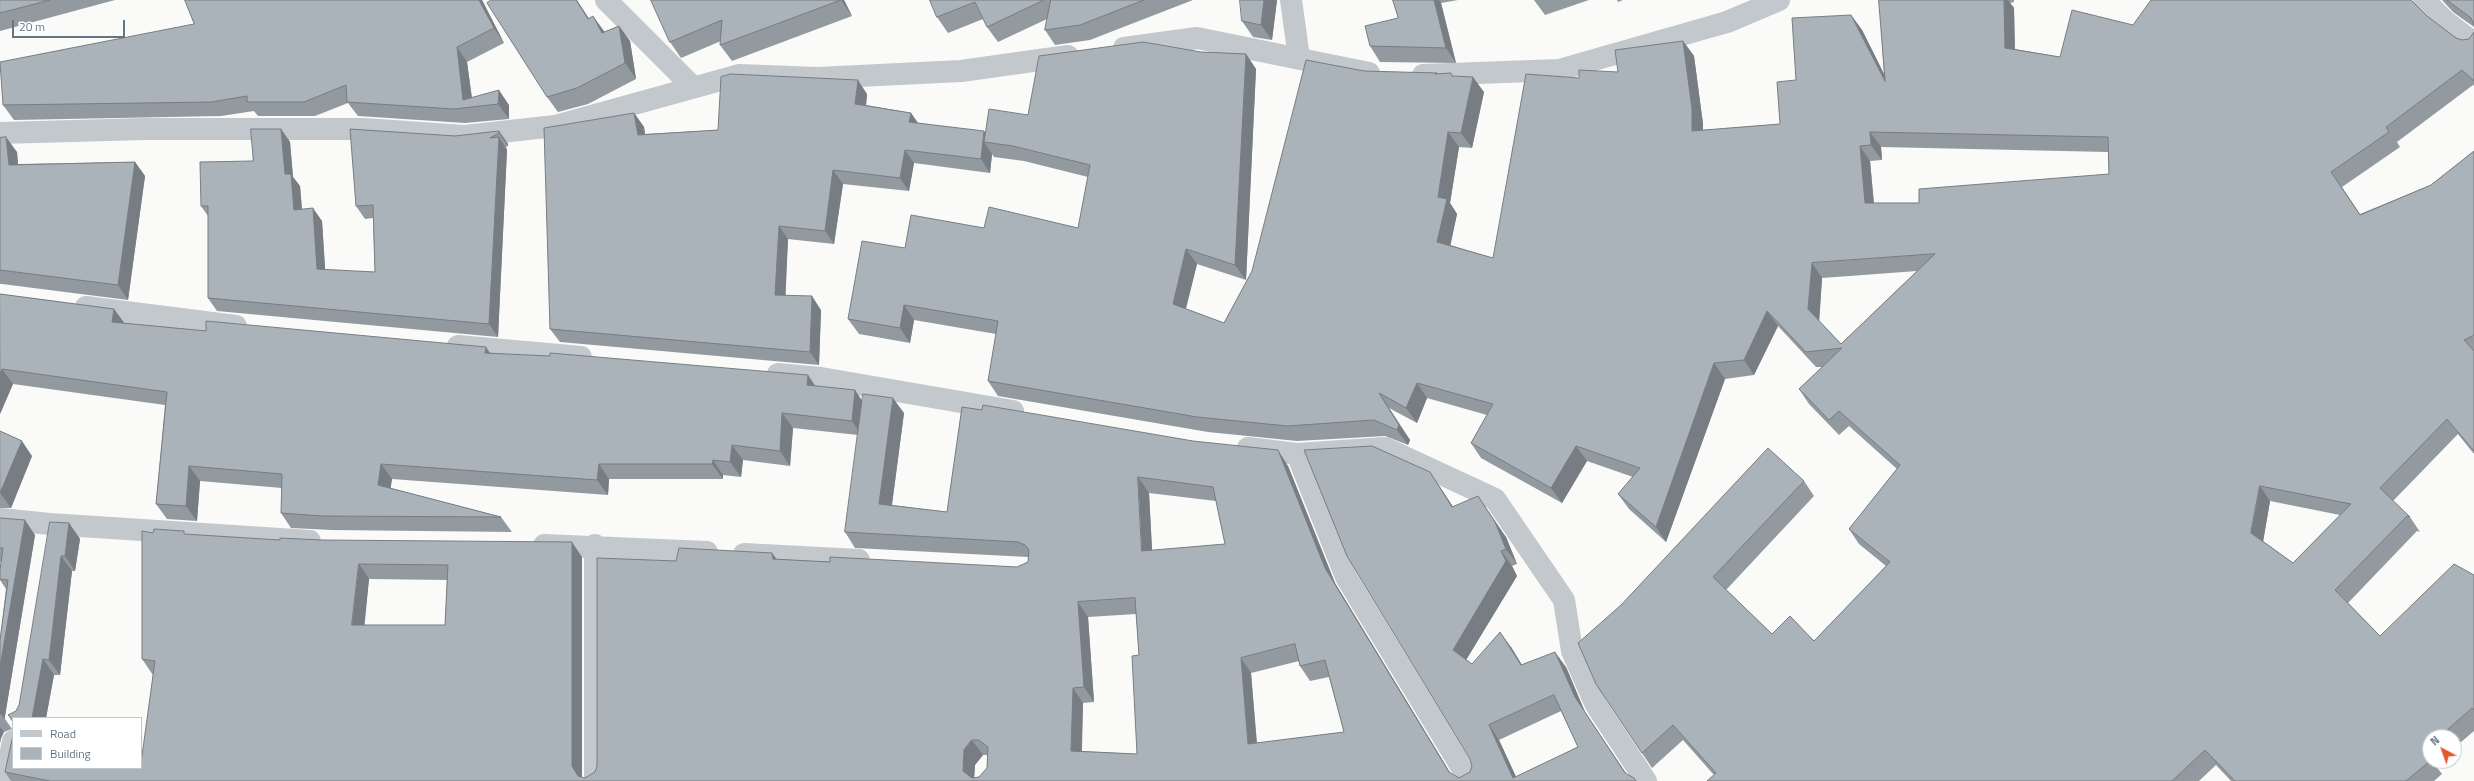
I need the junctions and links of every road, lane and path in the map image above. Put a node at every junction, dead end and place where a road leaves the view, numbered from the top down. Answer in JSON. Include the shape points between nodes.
{"nodes":[{"id":1,"x":606,"y":0,"type":"edge"},
{"id":2,"x":1291,"y":0,"type":"edge"},
{"id":3,"x":1779,"y":0,"type":"edge"},
{"id":4,"x":2424,"y":0,"type":"edge"},
{"id":5,"x":2474,"y":43,"type":"edge"},
{"id":6,"x":1299,"y":58,"type":"junction"},
{"id":7,"x":693,"y":88,"type":"junction"},
{"id":8,"x":0,"y":133,"type":"edge"},
{"id":9,"x":63,"y":304,"type":"edge"},
{"id":10,"x":253,"y":328,"type":"edge"},
{"id":11,"x":434,"y":344,"type":"edge"},
{"id":12,"x":600,"y":358,"type":"edge"},
{"id":13,"x":758,"y":372,"type":"edge"},
{"id":14,"x":1033,"y":414,"type":"edge"},
{"id":15,"x":1229,"y":446,"type":"edge"},
{"id":16,"x":1297,"y":454,"type":"junction"},
{"id":17,"x":0,"y":518,"type":"edge"},
{"id":18,"x":50,"y":524,"type":"junction"},
{"id":19,"x":332,"y":543,"type":"edge"},
{"id":20,"x":524,"y":544,"type":"edge"},
{"id":21,"x":596,"y":545,"type":"junction"},
{"id":22,"x":46,"y":547,"type":"edge"},
{"id":23,"x":879,"y":562,"type":"edge"},
{"id":24,"x":12,"y":746,"type":"edge"},
{"id":25,"x":5,"y":781,"type":"edge"},
{"id":26,"x":595,"y":781,"type":"edge"},
{"id":27,"x":1470,"y":781,"type":"edge"},
{"id":28,"x":1646,"y":781,"type":"edge"}],
"edges":[{"from":1,"to":7,"type":"street"},
{"from":2,"to":6,"type":"street"},
{"from":3,"to":6,"type":"street","via":[[1727,22],[1559,70],[1448,76],[1375,74]]},
{"from":4,"to":5,"type":"street","via":[[2445,21]]},
{"from":6,"to":7,"type":"street","via":[[1197,38],[961,71],[818,78],[739,75]]},
{"from":7,"to":8,"type":"street","via":[[554,126],[465,136],[364,128],[145,129]]},
{"from":9,"to":10,"type":"street"},
{"from":11,"to":12,"type":"street"},
{"from":13,"to":14,"type":"street","via":[[821,378]]},
{"from":15,"to":16,"type":"street"},
{"from":16,"to":27,"type":"street","via":[[1346,577]]},
{"from":16,"to":28,"type":"street","via":[[1385,448],[1495,499],[1564,600],[1572,651],[1596,705]]},
{"from":17,"to":18,"type":"street"},
{"from":18,"to":19,"type":"street"},
{"from":18,"to":22,"type":"street"},
{"from":20,"to":21,"type":"street"},
{"from":21,"to":23,"type":"street"},
{"from":21,"to":26,"type":"street"},
{"from":24,"to":25,"type":"street"}]}
